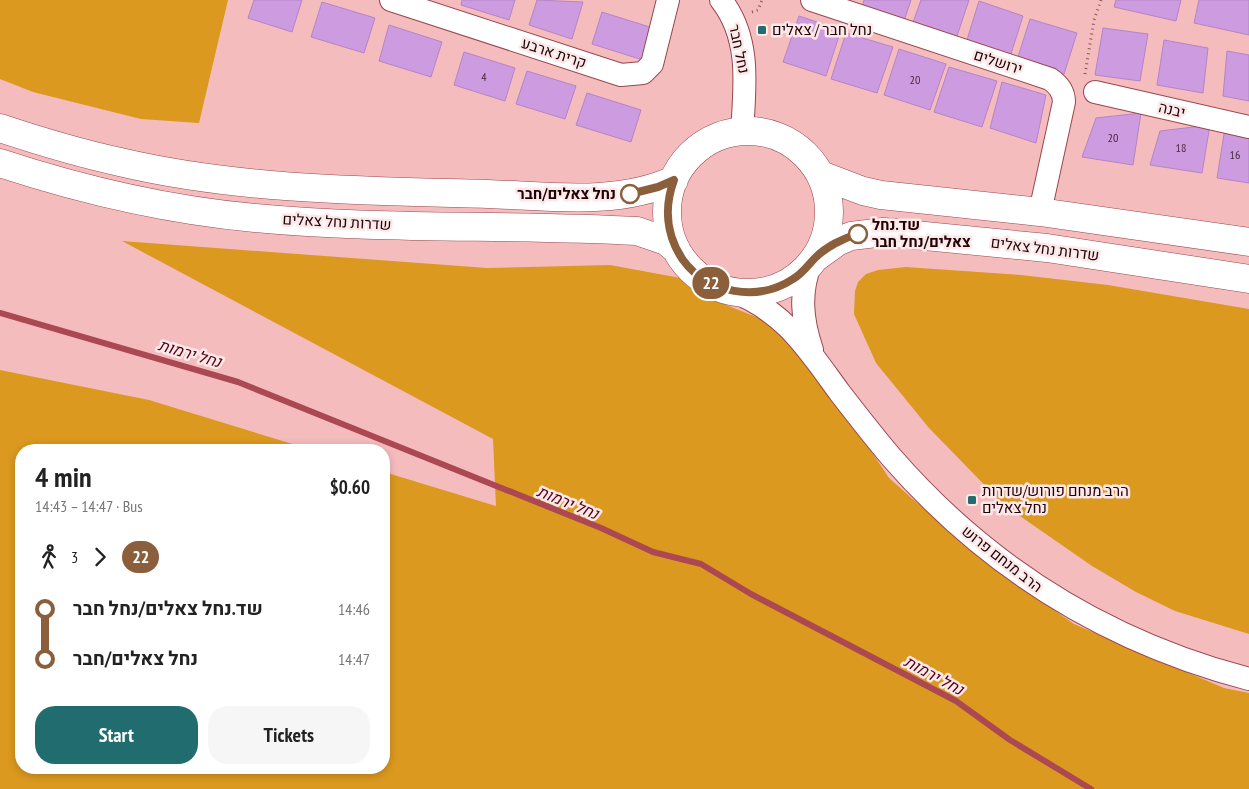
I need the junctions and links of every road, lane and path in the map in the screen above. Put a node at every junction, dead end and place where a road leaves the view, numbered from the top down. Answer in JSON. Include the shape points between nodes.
{"nodes":[{"id":1,"x":391,"y":0,"type":"edge"},
{"id":2,"x":668,"y":0,"type":"edge"},
{"id":3,"x":721,"y":0,"type":"edge"},
{"id":4,"x":812,"y":0,"type":"edge"},
{"id":5,"x":1095,"y":92,"type":"dead end"},
{"id":6,"x":1249,"y":127,"type":"edge"},
{"id":7,"x":0,"y":128,"type":"edge"},
{"id":8,"x":742,"y":131,"type":"junction"},
{"id":9,"x":0,"y":163,"type":"edge"},
{"id":10,"x":821,"y":175,"type":"junction"},
{"id":11,"x":674,"y":180,"type":"junction"},
{"id":12,"x":1040,"y":212,"type":"junction"},
{"id":13,"x":1249,"y":242,"type":"edge"},
{"id":14,"x":676,"y":249,"type":"junction"},
{"id":15,"x":813,"y":260,"type":"junction"},
{"id":16,"x":1249,"y":279,"type":"edge"},
{"id":17,"x":729,"y":290,"type":"junction"},
{"id":18,"x":815,"y":358,"type":"junction"},
{"id":19,"x":1249,"y":679,"type":"edge"}],
"edges":[{"from":1,"to":2,"type":"street","name":"קרית ארבע","via":[[621,75],[643,73],[652,64]]},
{"from":3,"to":8,"type":"street","name":"נחל חבר","via":[[733,18],[744,61]]},
{"from":4,"to":12,"type":"street","name":"ירושלים","via":[[1057,84],[1064,102]]},
{"from":5,"to":6,"type":"street","name":"יבנה"},
{"from":7,"to":11,"type":"main road","via":[[120,162],[194,175],[296,186],[580,197],[642,192]]},
{"from":8,"to":10,"type":"main road","via":[[766,133],[788,141],[807,156]]},
{"from":8,"to":11,"type":"main road","via":[[702,145],[687,159]]},
{"from":9,"to":14,"type":"main road","name":"שדרות נחל צאלים","via":[[119,196],[205,212],[307,222],[637,231],[666,241]]},
{"from":10,"to":12,"type":"main road","via":[[881,195]]},
{"from":10,"to":15,"type":"main road","via":[[830,212],[826,237]]},
{"from":11,"to":14,"type":"main road","via":[[667,214]]},
{"from":12,"to":13,"type":"main road"},
{"from":14,"to":17,"type":"main road","via":[[698,275]]},
{"from":15,"to":16,"type":"main road","name":"שדרות נחל צאלים","via":[[851,236],[884,232],[1047,248]]},
{"from":15,"to":17,"type":"main road","via":[[794,279],[774,288],[752,292]]},
{"from":15,"to":18,"type":"street","name":"הרב מנחם פרוש","via":[[805,281],[803,309]]},
{"from":17,"to":18,"type":"street","name":"הרב מנחם פרוש","via":[[775,314]]},
{"from":18,"to":19,"type":"street","name":"הרב מנחם פרוש","via":[[893,459],[959,526],[998,560],[1098,622],[1159,650]]}]}
